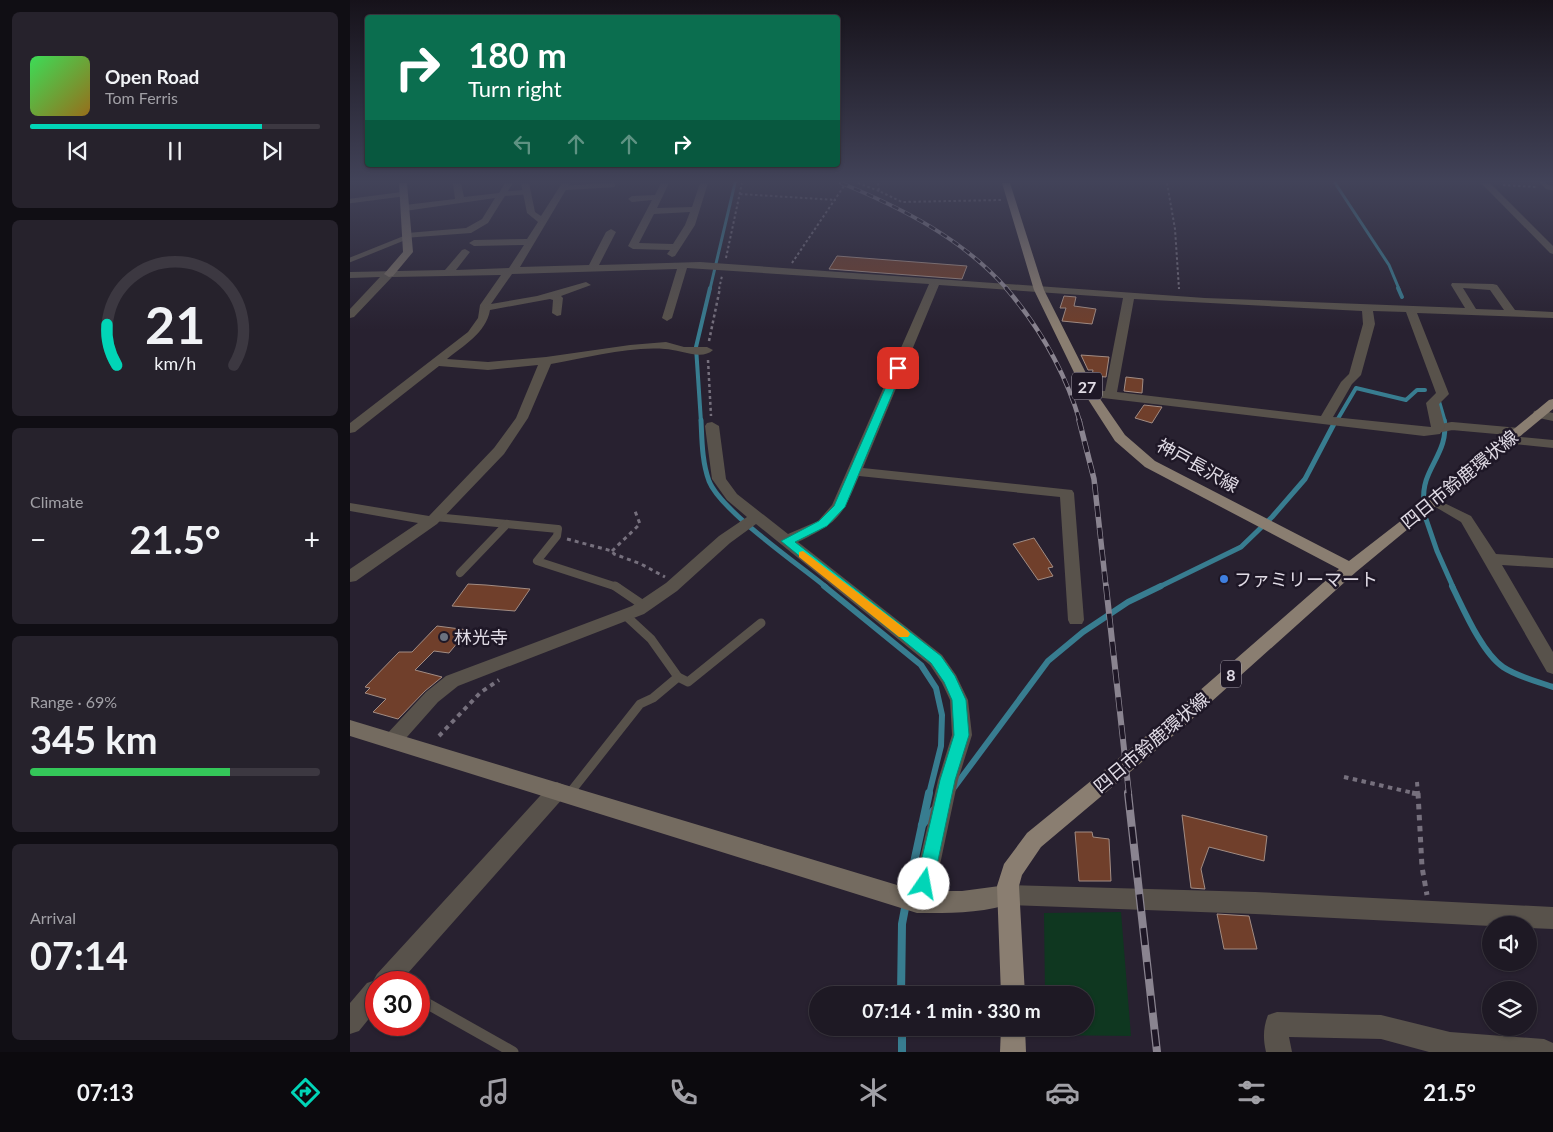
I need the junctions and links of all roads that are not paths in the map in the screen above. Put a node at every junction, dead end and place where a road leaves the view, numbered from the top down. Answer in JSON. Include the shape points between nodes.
{"nodes":[{"id":1,"x":407,"y":232,"type":"edge"},
{"id":2,"x":457,"y":232,"type":"edge"},
{"id":3,"x":536,"y":232,"type":"edge"},
{"id":4,"x":611,"y":232,"type":"dead end"},
{"id":5,"x":641,"y":232,"type":"edge"},
{"id":6,"x":685,"y":232,"type":"edge"},
{"id":7,"x":1022,"y":232,"type":"edge"},
{"id":8,"x":1534,"y":232,"type":"edge"},
{"id":9,"x":407,"y":237,"type":"junction"},
{"id":10,"x":530,"y":242,"type":"junction"},
{"id":11,"x":474,"y":243,"type":"dead end"},
{"id":12,"x":677,"y":247,"type":"junction"},
{"id":13,"x":1553,"y":251,"type":"edge"},
{"id":14,"x":465,"y":252,"type":"dead end"},
{"id":15,"x":350,"y":260,"type":"edge"},
{"id":16,"x":663,"y":266,"type":"junction"},
{"id":17,"x":683,"y":266,"type":"junction"},
{"id":18,"x":593,"y":267,"type":"junction"},
{"id":19,"x":511,"y":271,"type":"junction"},
{"id":20,"x":448,"y":273,"type":"junction"},
{"id":21,"x":389,"y":274,"type":"junction"},
{"id":22,"x":350,"y":275,"type":"edge"},
{"id":23,"x":935,"y":282,"type":"junction"},
{"id":24,"x":586,"y":285,"type":"dead end"},
{"id":25,"x":1039,"y":290,"type":"junction"},
{"id":26,"x":551,"y":296,"type":"junction"},
{"id":27,"x":1128,"y":296,"type":"junction"},
{"id":28,"x":485,"y":308,"type":"junction"},
{"id":29,"x":1368,"y":308,"type":"junction"},
{"id":30,"x":1411,"y":310,"type":"junction"},
{"id":31,"x":1473,"y":312,"type":"junction"},
{"id":32,"x":557,"y":313,"type":"dead end"},
{"id":33,"x":1512,"y":314,"type":"junction"},
{"id":34,"x":350,"y":315,"type":"edge"},
{"id":35,"x":1553,"y":315,"type":"edge"},
{"id":36,"x":667,"y":318,"type":"dead end"},
{"id":37,"x":707,"y":350,"type":"dead end"},
{"id":38,"x":546,"y":361,"type":"junction"},
{"id":39,"x":436,"y":362,"type":"junction"},
{"id":40,"x":1090,"y":393,"type":"junction"},
{"id":41,"x":1110,"y":395,"type":"junction"},
{"id":42,"x":1548,"y":411,"type":"edge"},
{"id":43,"x":1326,"y":420,"type":"junction"},
{"id":44,"x":712,"y":426,"type":"dead end"},
{"id":45,"x":350,"y":429,"type":"edge"},
{"id":46,"x":1437,"y":429,"type":"junction"},
{"id":47,"x":1514,"y":436,"type":"junction"},
{"id":48,"x":1553,"y":444,"type":"edge"},
{"id":49,"x":854,"y":471,"type":"junction"},
{"id":50,"x":1434,"y":502,"type":"junction"},
{"id":51,"x":350,"y":507,"type":"edge"},
{"id":52,"x":756,"y":518,"type":"junction"},
{"id":53,"x":433,"y":519,"type":"junction"},
{"id":54,"x":507,"y":524,"type":"junction"},
{"id":55,"x":787,"y":541,"type":"junction"},
{"id":56,"x":1491,"y":559,"type":"junction"},
{"id":57,"x":1553,"y":563,"type":"edge"},
{"id":58,"x":1350,"y":568,"type":"junction"},
{"id":59,"x":460,"y":573,"type":"dead end"},
{"id":60,"x":350,"y":577,"type":"edge"},
{"id":61,"x":643,"y":605,"type":"junction"},
{"id":62,"x":626,"y":614,"type":"junction"},
{"id":63,"x":1076,"y":620,"type":"dead end"},
{"id":64,"x":761,"y":623,"type":"dead end"},
{"id":65,"x":1553,"y":667,"type":"edge"},
{"id":66,"x":678,"y":677,"type":"junction"},
{"id":67,"x":350,"y":728,"type":"edge"},
{"id":68,"x":392,"y":741,"type":"junction"},
{"id":69,"x":563,"y":793,"type":"junction"},
{"id":70,"x":1007,"y":895,"type":"junction"},
{"id":71,"x":919,"y":902,"type":"junction"},
{"id":72,"x":1553,"y":918,"type":"edge"},
{"id":73,"x":396,"y":971,"type":"edge"},
{"id":74,"x":1012,"y":986,"type":"edge"},
{"id":75,"x":365,"y":1005,"type":"edge"},
{"id":76,"x":430,"y":1005,"type":"edge"},
{"id":77,"x":350,"y":1022,"type":"edge"},
{"id":78,"x":1013,"y":1036,"type":"edge"},
{"id":79,"x":1429,"y":1045,"type":"edge"},
{"id":80,"x":513,"y":1052,"type":"edge"},
{"id":81,"x":1013,"y":1052,"type":"edge"},
{"id":82,"x":1279,"y":1052,"type":"edge"},
{"id":83,"x":1544,"y":1052,"type":"edge"}],
"edges":[{"from":1,"to":9,"type":"street"},
{"from":2,"to":9,"type":"street"},
{"from":3,"to":10,"type":"street"},
{"from":4,"to":18,"type":"street"},
{"from":5,"to":12,"type":"street","via":[[633,246]]},
{"from":6,"to":12,"type":"street"},
{"from":7,"to":25,"type":"main road","name":"神戸長沢線","number":"27"},
{"from":8,"to":13,"type":"street"},
{"from":9,"to":15,"type":"lane"},
{"from":9,"to":21,"type":"street","via":[[408,252]]},
{"from":10,"to":11,"type":"street"},
{"from":10,"to":19,"type":"street"},
{"from":12,"to":16,"type":"street"},
{"from":14,"to":20,"type":"street"},
{"from":16,"to":17,"type":"street"},
{"from":16,"to":18,"type":"street"},
{"from":17,"to":23,"type":"street"},
{"from":17,"to":36,"type":"street"},
{"from":18,"to":19,"type":"street"},
{"from":19,"to":20,"type":"street"},
{"from":19,"to":28,"type":"street"},
{"from":20,"to":21,"type":"street"},
{"from":21,"to":22,"type":"street"},
{"from":21,"to":34,"type":"street"},
{"from":23,"to":25,"type":"street"},
{"from":23,"to":49,"type":"street"},
{"from":24,"to":26,"type":"street"},
{"from":25,"to":27,"type":"street"},
{"from":25,"to":40,"type":"main road","name":"神戸長沢線","number":"27"},
{"from":26,"to":28,"type":"street"},
{"from":26,"to":32,"type":"street","via":[[558,298]]},
{"from":27,"to":29,"type":"street"},
{"from":27,"to":41,"type":"street"},
{"from":28,"to":39,"type":"street","via":[[479,326]]},
{"from":29,"to":30,"type":"street"},
{"from":29,"to":43,"type":"street","via":[[1369,324],[1355,376],[1347,382]]},
{"from":30,"to":31,"type":"street"},
{"from":30,"to":46,"type":"street","via":[[1443,394],[1432,403]]},
{"from":31,"to":33,"type":"street"},
{"from":31,"to":33,"type":"street","via":[[1456,285],[1492,287]]},
{"from":33,"to":35,"type":"street"},
{"from":37,"to":38,"type":"street","via":[[684,350],[666,345]]},
{"from":38,"to":39,"type":"street","via":[[488,366]]},
{"from":38,"to":53,"type":"street","via":[[522,418],[499,451]]},
{"from":39,"to":45,"type":"street"},
{"from":40,"to":41,"type":"street"},
{"from":40,"to":58,"type":"main road","name":"神戸長沢線","number":"27","via":[[1120,438],[1150,464]]},
{"from":41,"to":43,"type":"street"},
{"from":42,"to":47,"type":"main road","name":"四日市鈴鹿環状線","number":"8"},
{"from":43,"to":46,"type":"street","via":[[1424,432]]},
{"from":44,"to":52,"type":"street","via":[[719,479],[732,497]]},
{"from":46,"to":47,"type":"lane","via":[[1452,426]]},
{"from":47,"to":48,"type":"street"},
{"from":47,"to":50,"type":"main road","name":"四日市鈴鹿環状線","number":"8"},
{"from":49,"to":55,"type":"street","via":[[839,507],[831,516],[823,524]]},
{"from":49,"to":63,"type":"street","via":[[1067,493]]},
{"from":50,"to":56,"type":"street","via":[[1466,519]]},
{"from":50,"to":58,"type":"main road","name":"四日市鈴鹿環状線","number":"8"},
{"from":51,"to":53,"type":"street"},
{"from":52,"to":55,"type":"street"},
{"from":52,"to":61,"type":"street","via":[[737,528],[657,599]]},
{"from":53,"to":54,"type":"lane"},
{"from":53,"to":60,"type":"street"},
{"from":54,"to":59,"type":"lane"},
{"from":54,"to":61,"type":"lane","via":[[558,529],[557,536],[537,561],[612,584]]},
{"from":55,"to":71,"type":"street","via":[[936,660],[959,700],[962,735]]},
{"from":56,"to":57,"type":"street"},
{"from":56,"to":65,"type":"street"},
{"from":58,"to":70,"type":"main road","name":"四日市鈴鹿環状線","number":"8","via":[[1174,724],[1034,840],[1012,871]]},
{"from":61,"to":62,"type":"street"},
{"from":62,"to":66,"type":"lane","via":[[650,639]]},
{"from":62,"to":68,"type":"street","via":[[452,681],[432,696]]},
{"from":64,"to":66,"type":"lane","via":[[688,682]]},
{"from":66,"to":69,"type":"lane","via":[[653,698],[640,704]]},
{"from":67,"to":68,"type":"street"},
{"from":68,"to":69,"type":"street"},
{"from":69,"to":71,"type":"street","via":[[868,889]]},
{"from":69,"to":73,"type":"street"},
{"from":70,"to":71,"type":"street","via":[[962,902]]},
{"from":70,"to":72,"type":"street"},
{"from":70,"to":74,"type":"main road","name":"四日市鈴鹿環状線","number":"8"},
{"from":75,"to":77,"type":"street"},
{"from":76,"to":80,"type":"lane"},
{"from":78,"to":81,"type":"main road"},
{"from":79,"to":82,"type":"street","via":[[1381,1027],[1277,1024]]},
{"from":79,"to":83,"type":"street"}]}
